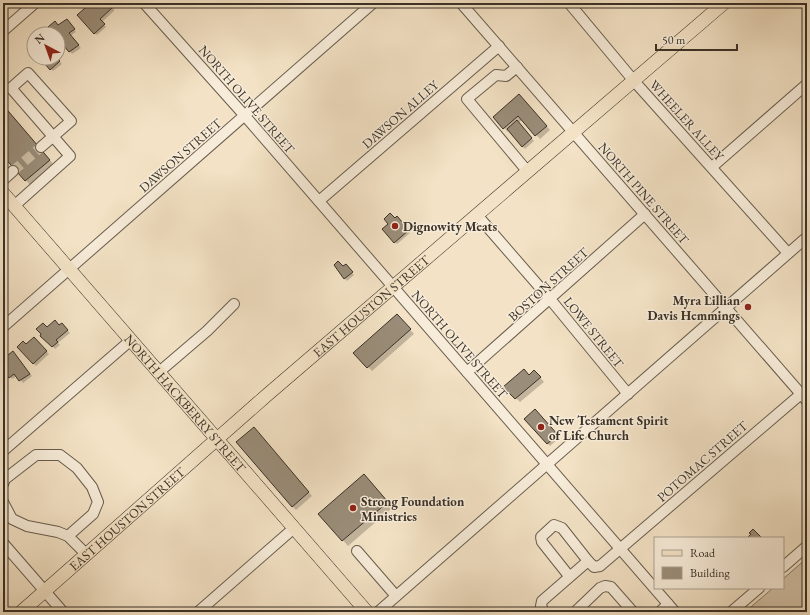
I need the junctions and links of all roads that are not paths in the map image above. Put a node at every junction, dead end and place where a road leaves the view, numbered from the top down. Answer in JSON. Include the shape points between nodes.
{"nodes":[{"id":1,"x":35,"y":3,"type":"edge"},
{"id":2,"x":144,"y":3,"type":"edge"},
{"id":3,"x":373,"y":3,"type":"edge"},
{"id":4,"x":460,"y":3,"type":"edge"},
{"id":5,"x":569,"y":3,"type":"edge"},
{"id":6,"x":724,"y":3,"type":"edge"},
{"id":7,"x":3,"y":31,"type":"edge"},
{"id":8,"x":499,"y":46,"type":"junction"},
{"id":9,"x":517,"y":67,"type":"junction"},
{"id":10,"x":634,"y":81,"type":"junction"},
{"id":11,"x":807,"y":84,"type":"edge"},
{"id":12,"x":245,"y":116,"type":"junction"},
{"id":13,"x":574,"y":133,"type":"junction"},
{"id":14,"x":53,"y":135,"type":"junction"},
{"id":15,"x":41,"y":146,"type":"tunnel mouth"},
{"id":16,"x":712,"y":167,"type":"junction"},
{"id":17,"x":13,"y":171,"type":"tunnel mouth"},
{"id":18,"x":528,"y":172,"type":"junction"},
{"id":19,"x":3,"y":180,"type":"edge"},
{"id":20,"x":3,"y":193,"type":"edge"},
{"id":21,"x":319,"y":201,"type":"junction"},
{"id":22,"x":14,"y":206,"type":"junction"},
{"id":23,"x":645,"y":214,"type":"junction"},
{"id":24,"x":477,"y":215,"type":"junction"},
{"id":25,"x":807,"y":237,"type":"edge"},
{"id":26,"x":788,"y":253,"type":"junction"},
{"id":27,"x":69,"y":269,"type":"junction"},
{"id":28,"x":393,"y":287,"type":"junction"},
{"id":29,"x":550,"y":299,"type":"junction"},
{"id":30,"x":234,"y":304,"type":"dead end"},
{"id":31,"x":726,"y":307,"type":"junction"},
{"id":32,"x":3,"y":327,"type":"edge"},
{"id":33,"x":131,"y":340,"type":"junction"},
{"id":34,"x":159,"y":372,"type":"junction"},
{"id":35,"x":467,"y":372,"type":"junction"},
{"id":36,"x":628,"y":394,"type":"junction"},
{"id":37,"x":804,"y":397,"type":"edge"},
{"id":38,"x":218,"y":440,"type":"junction"},
{"id":39,"x":3,"y":451,"type":"edge"},
{"id":40,"x":547,"y":464,"type":"junction"},
{"id":41,"x":3,"y":484,"type":"edge"},
{"id":42,"x":3,"y":502,"type":"edge"},
{"id":43,"x":294,"y":528,"type":"junction"},
{"id":44,"x":68,"y":536,"type":"junction"},
{"id":45,"x":3,"y":544,"type":"edge"},
{"id":46,"x":807,"y":546,"type":"edge"},
{"id":47,"x":620,"y":549,"type":"junction"},
{"id":48,"x":357,"y":551,"type":"dead end"},
{"id":49,"x":87,"y":555,"type":"junction"},
{"id":50,"x":588,"y":560,"type":"junction"},
{"id":51,"x":784,"y":566,"type":"edge"},
{"id":52,"x":569,"y":576,"type":"junction"},
{"id":53,"x":654,"y":588,"type":"edge"},
{"id":54,"x":655,"y":589,"type":"edge"},
{"id":55,"x":758,"y":589,"type":"edge"},
{"id":56,"x":45,"y":591,"type":"junction"},
{"id":57,"x":396,"y":596,"type":"junction"},
{"id":58,"x":672,"y":608,"type":"edge"},
{"id":59,"x":21,"y":612,"type":"edge"},
{"id":60,"x":63,"y":612,"type":"edge"},
{"id":61,"x":198,"y":612,"type":"edge"},
{"id":62,"x":367,"y":612,"type":"edge"},
{"id":63,"x":378,"y":612,"type":"edge"},
{"id":64,"x":544,"y":612,"type":"edge"},
{"id":65,"x":575,"y":612,"type":"edge"},
{"id":66,"x":633,"y":612,"type":"edge"},
{"id":67,"x":660,"y":612,"type":"edge"},
{"id":68,"x":731,"y":612,"type":"edge"}],
"edges":[{"from":1,"to":7,"type":"street"},
{"from":2,"to":12,"type":"street","name":"NORTH OLIVE STREET"},
{"from":3,"to":12,"type":"street","name":"DAWSON STREET"},
{"from":4,"to":8,"type":"street","name":"NORTH PINE STREET"},
{"from":5,"to":10,"type":"street","name":"WHEELER ALLEY"},
{"from":6,"to":10,"type":"main road","name":"EAST HOUSTON STREET"},
{"from":8,"to":9,"type":"street","name":"NORTH PINE STREET"},
{"from":8,"to":21,"type":"street","name":"DAWSON ALLEY"},
{"from":9,"to":13,"type":"street","name":"NORTH PINE STREET"},
{"from":9,"to":18,"type":"street","via":[[506,76],[496,75],[467,99]]},
{"from":10,"to":13,"type":"main road","name":"EAST HOUSTON STREET"},
{"from":10,"to":16,"type":"street","name":"WHEELER ALLEY"},
{"from":11,"to":16,"type":"street"},
{"from":12,"to":21,"type":"street","name":"NORTH OLIVE STREET"},
{"from":12,"to":27,"type":"street","name":"DAWSON STREET"},
{"from":13,"to":18,"type":"main road","name":"EAST HOUSTON STREET"},
{"from":13,"to":23,"type":"street","name":"NORTH PINE STREET"},
{"from":14,"to":14,"type":"street","via":[[11,88],[28,73],[71,121]]},
{"from":14,"to":15,"type":"street"},
{"from":14,"to":22,"type":"street","via":[[70,156]]},
{"from":16,"to":26,"type":"street","name":"WHEELER ALLEY"},
{"from":17,"to":19,"type":"street"},
{"from":18,"to":24,"type":"main road","name":"EAST HOUSTON STREET"},
{"from":20,"to":22,"type":"main road","name":"NORTH HACKBERRY STREET"},
{"from":21,"to":28,"type":"street","name":"NORTH OLIVE STREET"},
{"from":22,"to":27,"type":"main road","name":"NORTH HACKBERRY STREET"},
{"from":23,"to":29,"type":"street","name":"BOSTON STREET"},
{"from":23,"to":31,"type":"street","name":"NORTH PINE STREET"},
{"from":24,"to":28,"type":"main road","name":"EAST HOUSTON STREET"},
{"from":24,"to":29,"type":"street","name":"LOWE STREET"},
{"from":25,"to":26,"type":"street"},
{"from":26,"to":31,"type":"street"},
{"from":27,"to":32,"type":"street","name":"DAWSON STREET"},
{"from":27,"to":33,"type":"main road","name":"NORTH HACKBERRY STREET"},
{"from":28,"to":35,"type":"street","name":"NORTH OLIVE STREET"},
{"from":28,"to":38,"type":"main road","name":"EAST HOUSTON STREET"},
{"from":29,"to":35,"type":"street","name":"BOSTON STREET"},
{"from":29,"to":36,"type":"street","name":"LOWE STREET"},
{"from":30,"to":34,"type":"street"},
{"from":31,"to":36,"type":"street"},
{"from":31,"to":37,"type":"street","name":"NORTH PINE STREET"},
{"from":33,"to":34,"type":"main road","name":"NORTH HACKBERRY STREET"},
{"from":33,"to":39,"type":"street"},
{"from":34,"to":38,"type":"main road","name":"NORTH HACKBERRY STREET"},
{"from":35,"to":40,"type":"street","name":"NORTH OLIVE STREET"},
{"from":36,"to":40,"type":"street"},
{"from":37,"to":47,"type":"street","name":"POTOMAC STREET"},
{"from":38,"to":43,"type":"main road","name":"NORTH HACKBERRY STREET"},
{"from":38,"to":49,"type":"main road","name":"EAST HOUSTON STREET"},
{"from":40,"to":47,"type":"street","name":"NORTH OLIVE STREET"},
{"from":40,"to":57,"type":"street"},
{"from":41,"to":44,"type":"street","via":[[4,479],[36,455],[60,455],[77,468],[92,487],[98,502],[93,514]]},
{"from":42,"to":44,"type":"street","via":[[12,519],[27,526]]},
{"from":43,"to":61,"type":"street"},
{"from":43,"to":62,"type":"main road","name":"NORTH HACKBERRY STREET"},
{"from":44,"to":49,"type":"street"},
{"from":45,"to":56,"type":"street"},
{"from":46,"to":51,"type":"street"},
{"from":47,"to":50,"type":"street","name":"POTOMAC STREET","via":[[600,566],[594,566]]},
{"from":47,"to":53,"type":"street","name":"NORTH OLIVE STREET"},
{"from":48,"to":57,"type":"street"},
{"from":49,"to":56,"type":"main road","name":"EAST HOUSTON STREET"},
{"from":50,"to":52,"type":"street"},
{"from":50,"to":52,"type":"street","via":[[559,526],[554,525],[543,534],[542,542]]},
{"from":52,"to":64,"type":"street","via":[[542,601]]},
{"from":54,"to":58,"type":"street","name":"NORTH OLIVE STREET"},
{"from":55,"to":68,"type":"street"},
{"from":56,"to":59,"type":"main road","name":"EAST HOUSTON STREET"},
{"from":56,"to":60,"type":"street"},
{"from":57,"to":63,"type":"street"},
{"from":58,"to":67,"type":"street"},
{"from":65,"to":66,"type":"street","via":[[605,586],[611,587]]}]}
